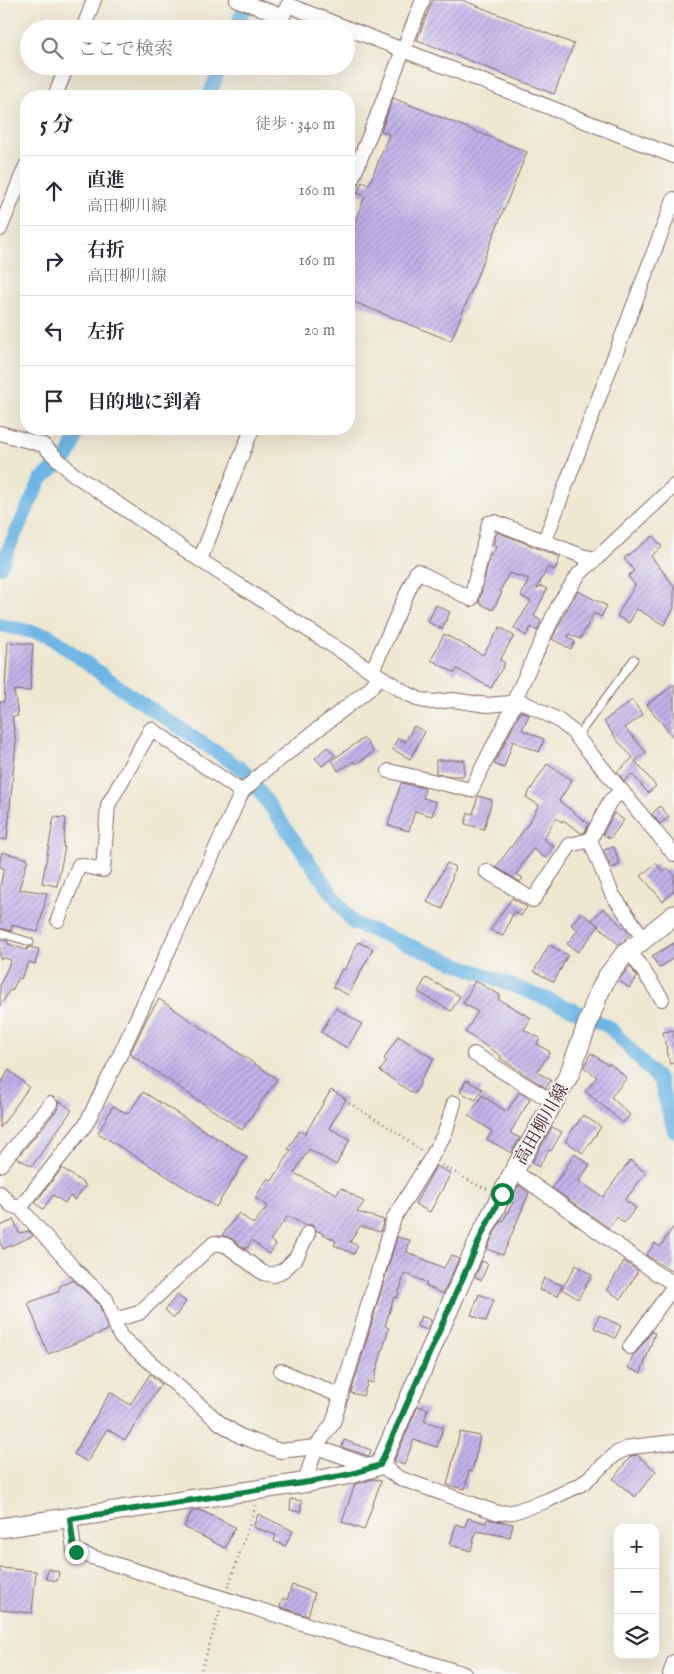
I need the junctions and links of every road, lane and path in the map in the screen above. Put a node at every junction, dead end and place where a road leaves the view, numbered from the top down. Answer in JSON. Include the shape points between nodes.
{"nodes":[{"id":1,"x":94,"y":0,"type":"edge"},
{"id":2,"x":237,"y":0,"type":"edge"},
{"id":3,"x":423,"y":0,"type":"edge"},
{"id":4,"x":86,"y":20,"type":"edge"},
{"id":5,"x":326,"y":20,"type":"edge"},
{"id":6,"x":355,"y":31,"type":"edge"},
{"id":7,"x":403,"y":50,"type":"junction"},
{"id":8,"x":63,"y":75,"type":"edge"},
{"id":9,"x":57,"y":90,"type":"edge"},
{"id":10,"x":674,"y":156,"type":"edge"},
{"id":11,"x":355,"y":171,"type":"edge"},
{"id":12,"x":20,"y":181,"type":"edge"},
{"id":13,"x":674,"y":199,"type":"edge"},
{"id":14,"x":0,"y":229,"type":"edge"},
{"id":15,"x":0,"y":433,"type":"edge"},
{"id":16,"x":250,"y":435,"type":"edge"},
{"id":17,"x":674,"y":486,"type":"edge"},
{"id":18,"x":545,"y":540,"type":"junction"},
{"id":19,"x":596,"y":559,"type":"junction"},
{"id":20,"x":200,"y":560,"type":"junction"},
{"id":21,"x":634,"y":659,"type":"dead end"},
{"id":22,"x":376,"y":674,"type":"junction"},
{"id":23,"x":514,"y":703,"type":"junction"},
{"id":24,"x":576,"y":737,"type":"junction"},
{"id":25,"x":389,"y":771,"type":"dead end"},
{"id":26,"x":622,"y":791,"type":"junction"},
{"id":27,"x":242,"y":792,"type":"junction"},
{"id":28,"x":590,"y":840,"type":"junction"},
{"id":29,"x":674,"y":854,"type":"edge"},
{"id":30,"x":486,"y":872,"type":"dead end"},
{"id":31,"x":674,"y":915,"type":"edge"},
{"id":32,"x":58,"y":920,"type":"dead end"},
{"id":33,"x":0,"y":933,"type":"edge"},
{"id":34,"x":30,"y":942,"type":"dead end"},
{"id":35,"x":637,"y":945,"type":"junction"},
{"id":36,"x":662,"y":1000,"type":"dead end"},
{"id":37,"x":474,"y":1054,"type":"dead end"},
{"id":38,"x":553,"y":1102,"type":"junction"},
{"id":39,"x":454,"y":1103,"type":"dead end"},
{"id":40,"x":50,"y":1104,"type":"dead end"},
{"id":41,"x":0,"y":1165,"type":"edge"},
{"id":42,"x":514,"y":1171,"type":"junction"},
{"id":43,"x":0,"y":1193,"type":"edge"},
{"id":44,"x":20,"y":1208,"type":"junction"},
{"id":45,"x":308,"y":1233,"type":"dead end"},
{"id":46,"x":674,"y":1285,"type":"edge"},
{"id":47,"x":114,"y":1320,"type":"junction"},
{"id":48,"x":630,"y":1347,"type":"dead end"},
{"id":49,"x":281,"y":1371,"type":"dead end"},
{"id":50,"x":341,"y":1396,"type":"junction"},
{"id":51,"x":674,"y":1442,"type":"edge"},
{"id":52,"x":316,"y":1447,"type":"junction"},
{"id":53,"x":377,"y":1466,"type":"junction"},
{"id":54,"x":305,"y":1482,"type":"junction"},
{"id":55,"x":262,"y":1489,"type":"junction"},
{"id":56,"x":70,"y":1519,"type":"junction"},
{"id":57,"x":0,"y":1528,"type":"edge"},
{"id":58,"x":224,"y":1599,"type":"junction"},
{"id":59,"x":674,"y":1662,"type":"edge"},
{"id":60,"x":200,"y":1674,"type":"edge"},
{"id":61,"x":464,"y":1674,"type":"edge"},
{"id":62,"x":670,"y":1674,"type":"edge"}],
"edges":[{"from":1,"to":4,"type":"street"},
{"from":2,"to":5,"type":"street","via":[[283,16],[288,5]]},
{"from":3,"to":7,"type":"street"},
{"from":6,"to":7,"type":"street"},
{"from":7,"to":10,"type":"street"},
{"from":7,"to":11,"type":"street"},
{"from":8,"to":9,"type":"street"},
{"from":12,"to":14,"type":"street"},
{"from":13,"to":18,"type":"street"},
{"from":15,"to":20,"type":"street","via":[[43,445],[72,473]]},
{"from":16,"to":20,"type":"street"},
{"from":17,"to":19,"type":"street"},
{"from":18,"to":19,"type":"street"},
{"from":18,"to":22,"type":"street","via":[[495,522],[489,523],[471,599],[417,571]]},
{"from":19,"to":23,"type":"street","via":[[579,574],[559,604]]},
{"from":20,"to":22,"type":"street"},
{"from":21,"to":24,"type":"lane"},
{"from":22,"to":23,"type":"street","via":[[420,700],[487,705]]},
{"from":22,"to":27,"type":"street","via":[[368,690]]},
{"from":23,"to":24,"type":"street","via":[[523,702],[558,720]]},
{"from":23,"to":25,"type":"street","via":[[471,790]]},
{"from":24,"to":26,"type":"street"},
{"from":26,"to":28,"type":"street","via":[[610,801]]},
{"from":26,"to":29,"type":"street"},
{"from":27,"to":32,"type":"street","via":[[150,729],[108,805],[103,870],[78,865]]},
{"from":27,"to":44,"type":"street","via":[[86,1124]]},
{"from":28,"to":30,"type":"street","via":[[570,845],[533,900]]},
{"from":28,"to":35,"type":"street"},
{"from":31,"to":35,"type":"main road","name":"高田柳川線"},
{"from":33,"to":34,"type":"lane"},
{"from":35,"to":36,"type":"street"},
{"from":35,"to":38,"type":"main road","name":"高田柳川線","via":[[623,956],[607,977],[569,1075]]},
{"from":37,"to":38,"type":"street"},
{"from":38,"to":42,"type":"main road","name":"高田柳川線"},
{"from":39,"to":50,"type":"street","via":[[431,1158],[394,1218]]},
{"from":40,"to":41,"type":"street"},
{"from":42,"to":46,"type":"street"},
{"from":42,"to":53,"type":"main road","name":"高田柳川線"},
{"from":43,"to":44,"type":"street","via":[[11,1205]]},
{"from":44,"to":47,"type":"street","via":[[75,1270],[106,1299]]},
{"from":45,"to":47,"type":"street","via":[[296,1258],[285,1270],[274,1275],[263,1273],[226,1245],[214,1243],[138,1313]]},
{"from":46,"to":48,"type":"street"},
{"from":47,"to":52,"type":"street","via":[[120,1336],[226,1428],[280,1451]]},
{"from":49,"to":50,"type":"street"},
{"from":50,"to":52,"type":"street","via":[[333,1423]]},
{"from":51,"to":53,"type":"street","via":[[631,1447],[617,1453],[582,1484],[513,1512],[498,1513],[399,1478]]},
{"from":52,"to":53,"type":"street"},
{"from":52,"to":54,"type":"street"},
{"from":53,"to":54,"type":"main road"},
{"from":54,"to":55,"type":"main road"},
{"from":55,"to":56,"type":"main road"},
{"from":55,"to":58,"type":"path"},
{"from":56,"to":57,"type":"main road"},
{"from":56,"to":58,"type":"street","via":[[76,1552]]},
{"from":58,"to":60,"type":"path"},
{"from":58,"to":61,"type":"street"},
{"from":59,"to":62,"type":"street"}]}
